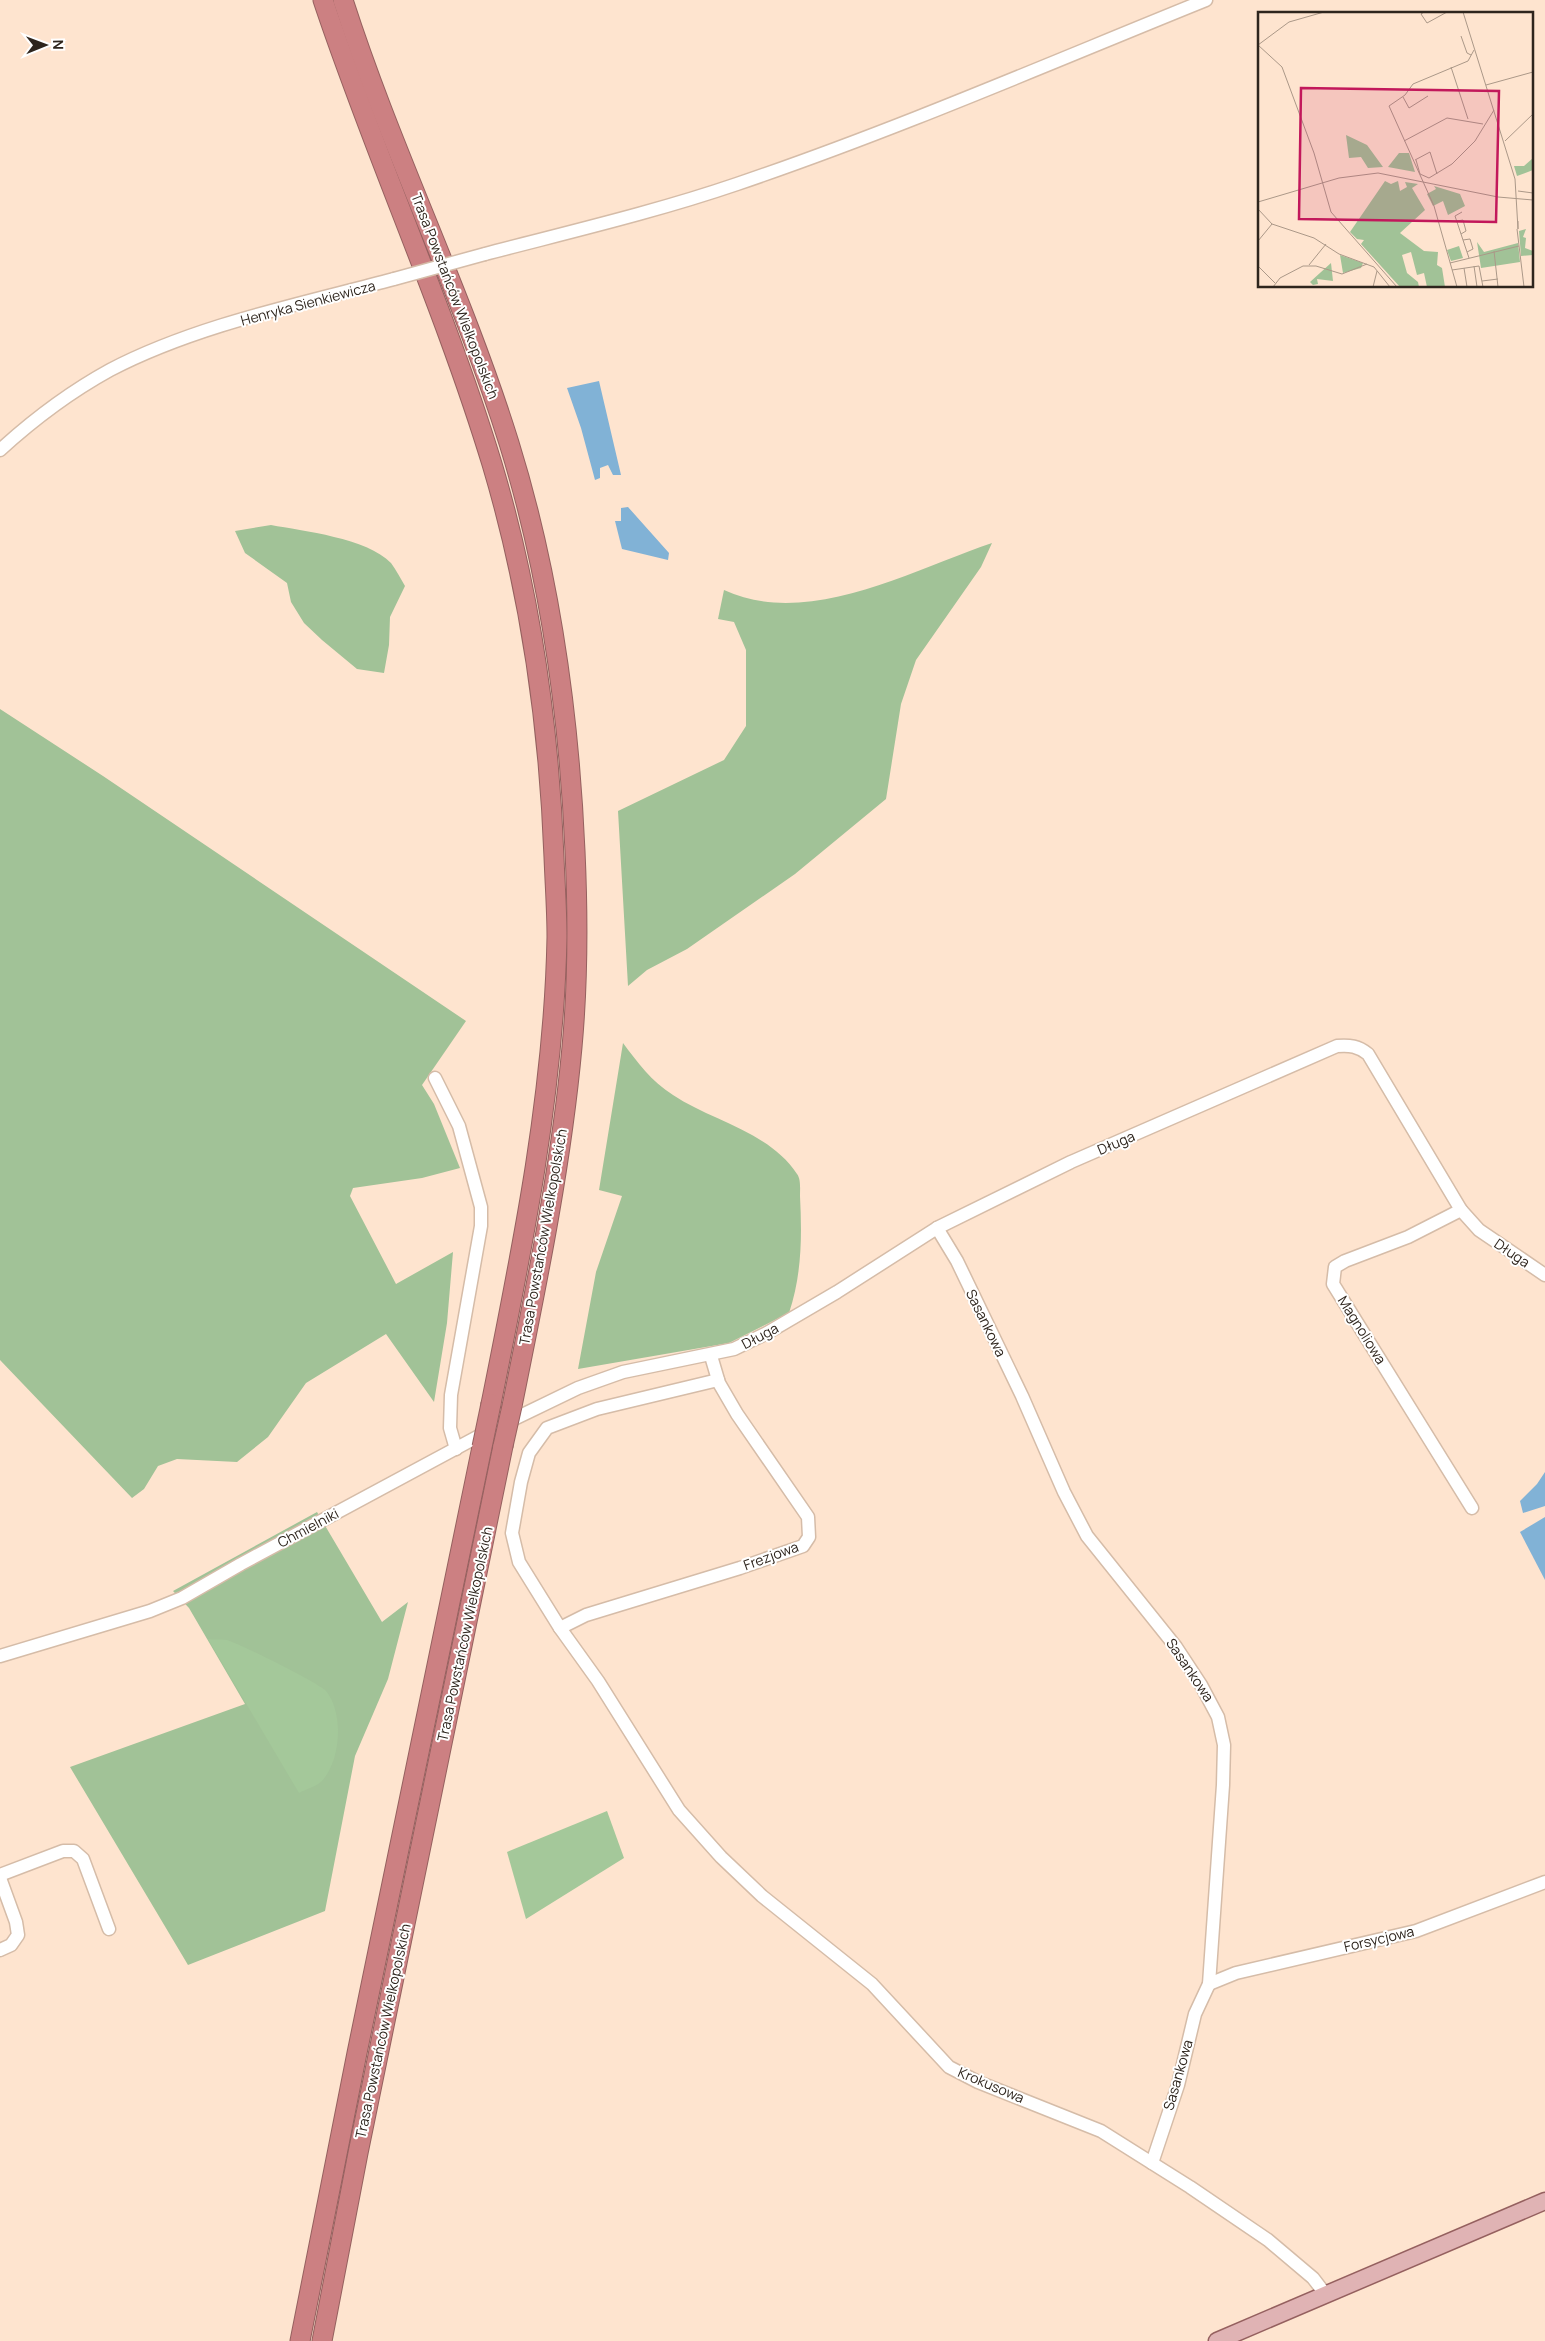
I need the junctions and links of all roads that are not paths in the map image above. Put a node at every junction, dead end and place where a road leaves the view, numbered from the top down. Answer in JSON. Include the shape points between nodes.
{"nodes":[{"id":1,"x":323,"y":0,"type":"edge"},
{"id":2,"x":343,"y":0,"type":"edge"},
{"id":3,"x":1206,"y":0,"type":"edge"},
{"id":4,"x":0,"y":450,"type":"edge"},
{"id":5,"x":435,"y":1078,"type":"dead end"},
{"id":6,"x":1460,"y":1210,"type":"junction"},
{"id":7,"x":937,"y":1228,"type":"junction"},
{"id":8,"x":1545,"y":1275,"type":"edge"},
{"id":9,"x":711,"y":1356,"type":"junction"},
{"id":10,"x":607,"y":1376,"type":"joint"},
{"id":11,"x":718,"y":1380,"type":"junction"},
{"id":12,"x":456,"y":1449,"type":"junction"},
{"id":13,"x":1472,"y":1508,"type":"dead end"},
{"id":14,"x":560,"y":1628,"type":"junction"},
{"id":15,"x":0,"y":1656,"type":"edge"},
{"id":16,"x":0,"y":1876,"type":"edge"},
{"id":17,"x":1545,"y":1882,"type":"edge"},
{"id":18,"x":109,"y":1929,"type":"dead end"},
{"id":19,"x":0,"y":1950,"type":"edge"},
{"id":20,"x":1209,"y":1984,"type":"junction"},
{"id":21,"x":1152,"y":2163,"type":"junction"},
{"id":22,"x":1545,"y":2201,"type":"edge"},
{"id":23,"x":1326,"y":2295,"type":"junction"},
{"id":24,"x":300,"y":2341,"type":"edge"},
{"id":25,"x":322,"y":2341,"type":"edge"},
{"id":26,"x":1217,"y":2341,"type":"edge"}],
"edges":[{"from":1,"to":24,"type":"highway","name":"Trasa Powstańców Wielkopolskich","bridge":true,"via":[[466,384],[493,466],[518,566],[544,720],[552,810],[557,936],[552,1022],[539,1141],[521,1252]]},
{"from":2,"to":25,"type":"highway","name":"Trasa Powstańców Wielkopolskich","bridge":true,"via":[[475,340],[530,516],[548,601],[565,716],[573,800],[577,950],[572,1045],[554,1196]]},
{"from":3,"to":4,"type":"street","name":"Henryka Sienkiewicza","bridge":true,"via":[[776,170],[196,335],[111,370],[67,396]]},
{"from":5,"to":12,"type":"street","via":[[459,1126],[481,1208],[481,1226],[451,1395],[450,1428]]},
{"from":6,"to":7,"type":"street","name":"Długa","via":[[1376,1064],[1361,1048],[1349,1045],[1324,1050],[1240,1090],[1071,1162]]},
{"from":6,"to":8,"type":"street","name":"Długa","via":[[1479,1230]]},
{"from":6,"to":13,"type":"street","name":"Magnoliowa","via":[[1408,1237],[1334,1267],[1333,1284]]},
{"from":7,"to":9,"type":"street","name":"Długa","via":[[918,1243],[767,1333]]},
{"from":7,"to":20,"type":"street","name":"Sasankowa","via":[[957,1261],[1087,1536],[1176,1647],[1218,1717],[1224,1763]]},
{"from":9,"to":10,"type":"street","name":"Długa"},
{"from":9,"to":11,"type":"street","name":"Frezjowa"},
{"from":10,"to":12,"type":"street","name":"Chmielniki"},
{"from":11,"to":14,"type":"street","name":"Krokusowa","via":[[597,1409],[546,1428],[529,1453],[512,1533],[519,1562]]},
{"from":11,"to":14,"type":"street","name":"Frezjowa","via":[[737,1414],[808,1517],[809,1537],[803,1546],[586,1616]]},
{"from":12,"to":15,"type":"street","name":"Chmielniki","via":[[182,1598],[150,1611]]},
{"from":14,"to":21,"type":"street","name":"Krokusowa","via":[[692,1825],[762,1896],[872,1984],[950,2067],[978,2082],[1101,2131]]},
{"from":16,"to":18,"type":"street","via":[[63,1851],[74,1851],[83,1859]]},
{"from":16,"to":19,"type":"street","via":[[18,1935],[12,1945]]},
{"from":17,"to":20,"type":"street","name":"Forsycjowa","via":[[1430,1927],[1236,1973]]},
{"from":20,"to":21,"type":"street","name":"Sasankowa","via":[[1195,2014],[1178,2086]]},
{"from":21,"to":23,"type":"street","name":"Krokusowa","via":[[1268,2240],[1313,2278]]},
{"from":22,"to":23,"type":"main road"},
{"from":23,"to":26,"type":"main road"}]}
